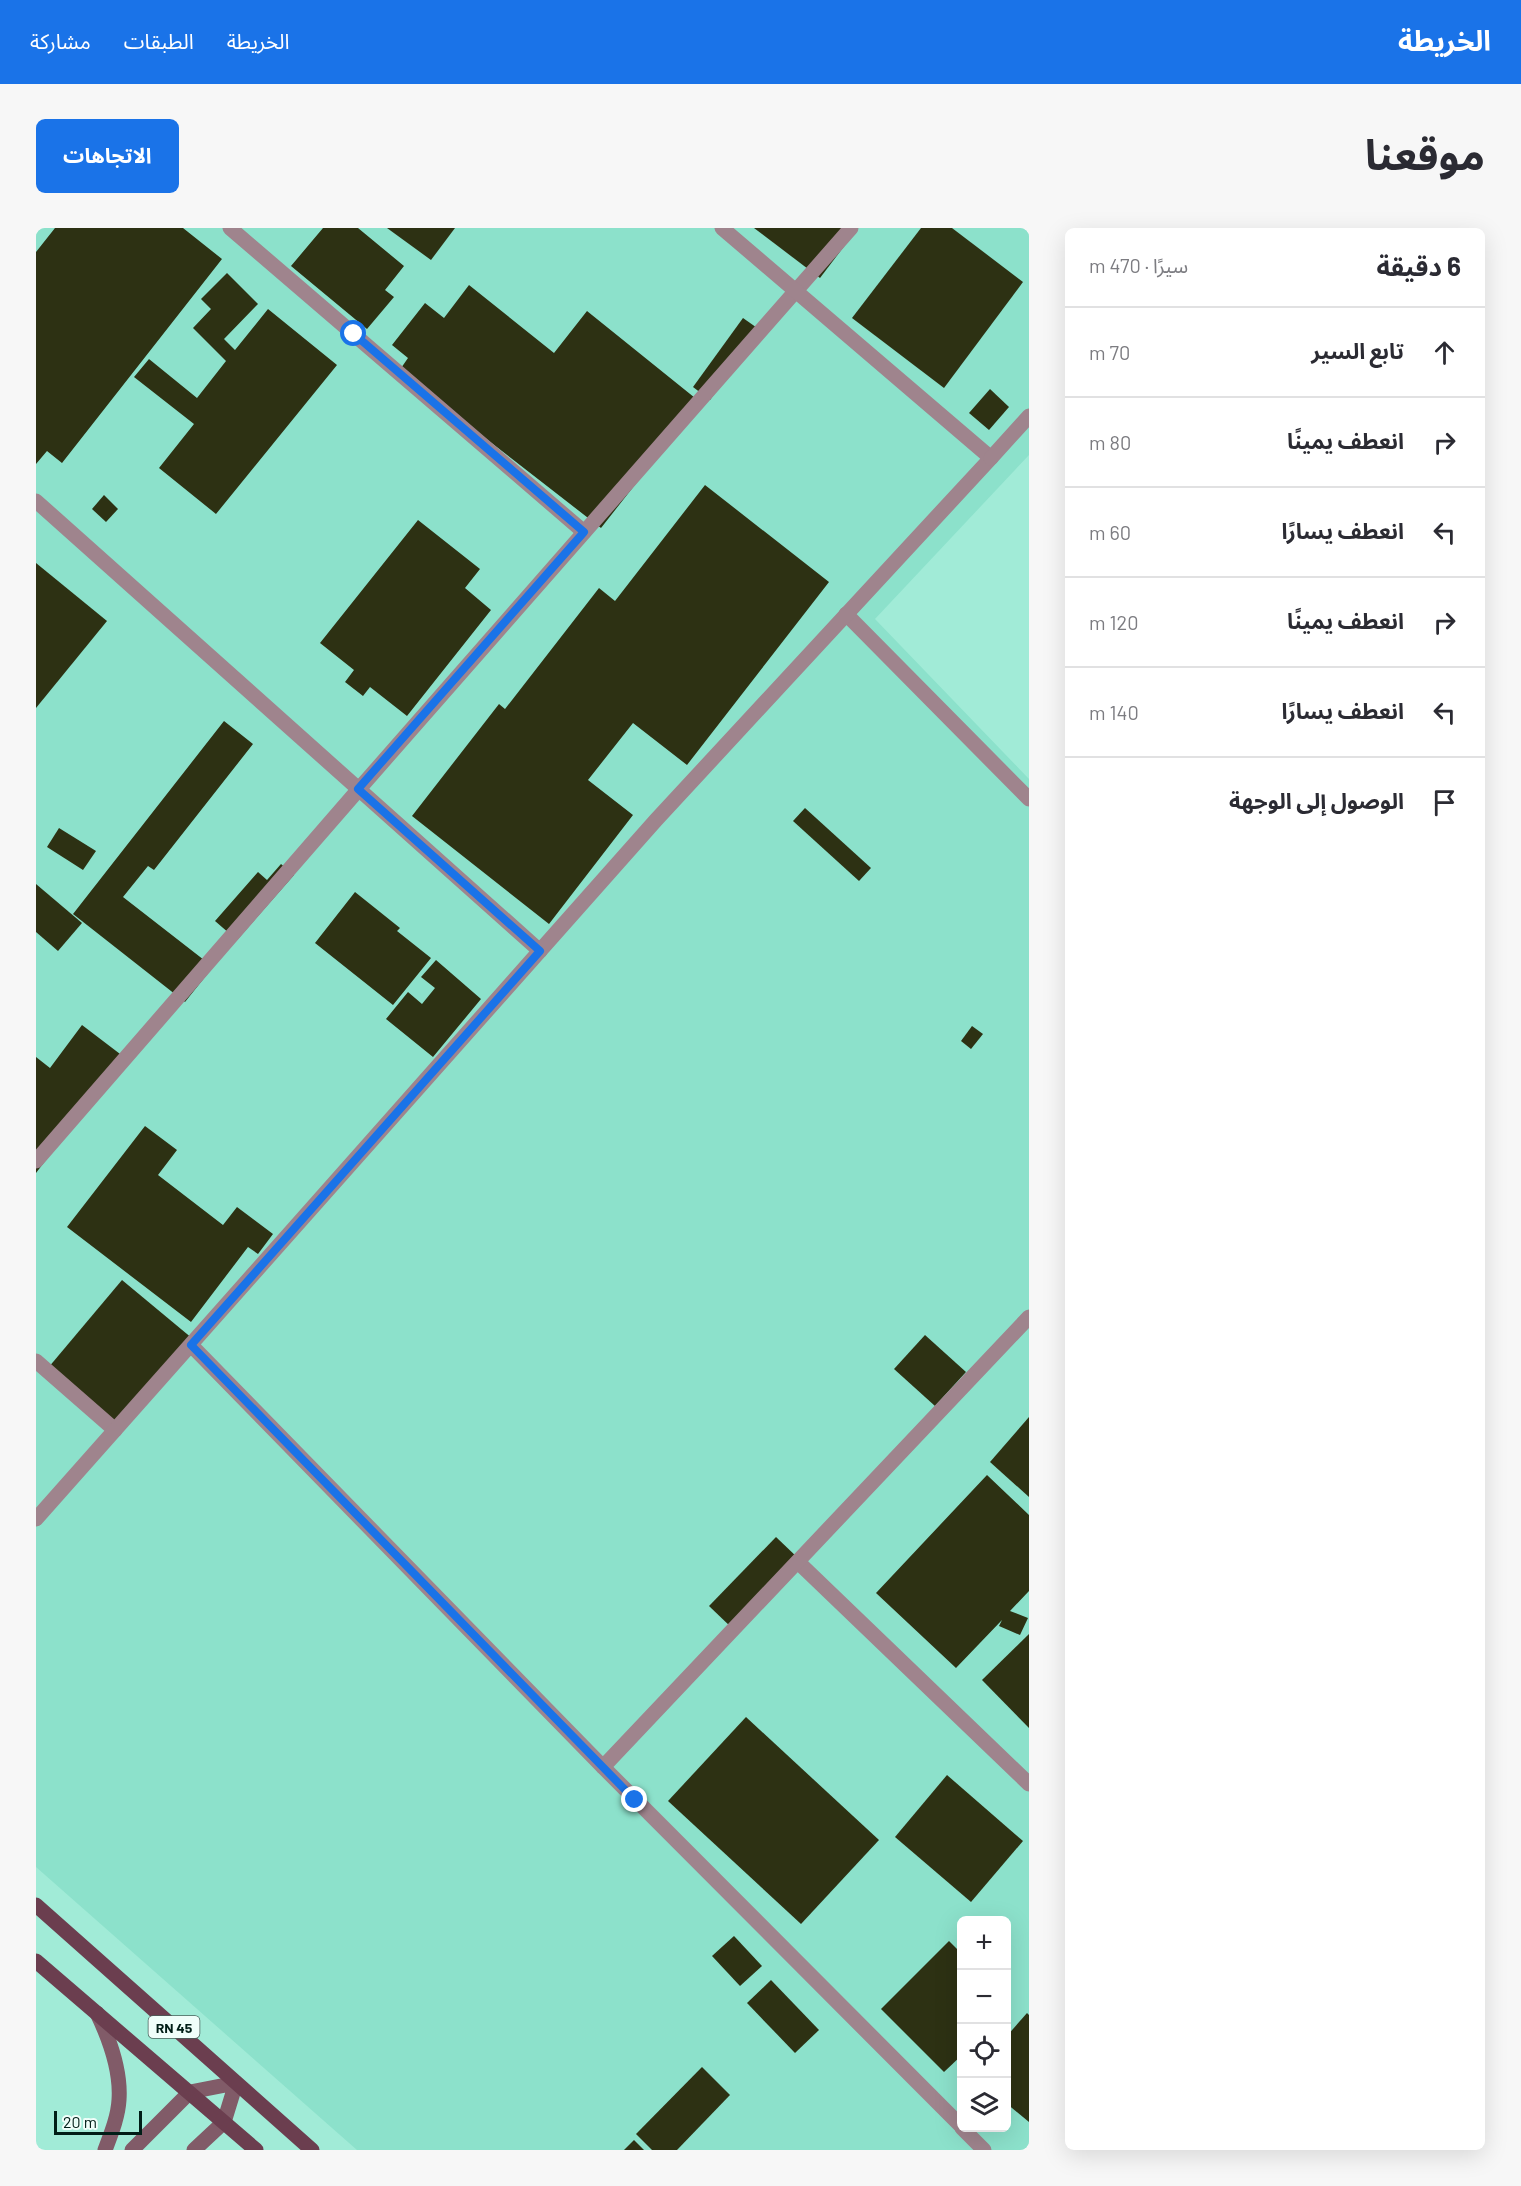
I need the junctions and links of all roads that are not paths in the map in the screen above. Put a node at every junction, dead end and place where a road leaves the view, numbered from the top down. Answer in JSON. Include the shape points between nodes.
{"nodes":[{"id":1,"x":230,"y":228,"type":"edge"},
{"id":2,"x":722,"y":228,"type":"edge"},
{"id":3,"x":851,"y":228,"type":"edge"},
{"id":4,"x":796,"y":291,"type":"junction"},
{"id":5,"x":1029,"y":416,"type":"edge"},
{"id":6,"x":991,"y":458,"type":"junction"},
{"id":7,"x":36,"y":501,"type":"edge"},
{"id":8,"x":584,"y":532,"type":"junction"},
{"id":9,"x":846,"y":614,"type":"junction"},
{"id":10,"x":358,"y":789,"type":"junction"},
{"id":11,"x":1029,"y":799,"type":"edge"},
{"id":12,"x":540,"y":951,"type":"junction"},
{"id":13,"x":36,"y":1161,"type":"edge"},
{"id":14,"x":1029,"y":1317,"type":"edge"},
{"id":15,"x":191,"y":1345,"type":"junction"},
{"id":16,"x":36,"y":1361,"type":"edge"},
{"id":17,"x":115,"y":1430,"type":"junction"},
{"id":18,"x":36,"y":1520,"type":"edge"},
{"id":19,"x":798,"y":1562,"type":"junction"},
{"id":20,"x":603,"y":1767,"type":"junction"},
{"id":21,"x":1029,"y":1784,"type":"edge"},
{"id":22,"x":36,"y":1905,"type":"edge"},
{"id":23,"x":36,"y":1961,"type":"edge"},
{"id":24,"x":97,"y":2013,"type":"junction"},
{"id":25,"x":236,"y":2083,"type":"junction"},
{"id":26,"x":190,"y":2092,"type":"junction"},
{"id":27,"x":224,"y":2122,"type":"junction"},
{"id":28,"x":957,"y":2122,"type":"edge"},
{"id":29,"x":967,"y":2132,"type":"edge"},
{"id":30,"x":105,"y":2150,"type":"edge"},
{"id":31,"x":132,"y":2150,"type":"edge"},
{"id":32,"x":194,"y":2150,"type":"edge"},
{"id":33,"x":256,"y":2150,"type":"edge"},
{"id":34,"x":312,"y":2150,"type":"edge"},
{"id":35,"x":984,"y":2150,"type":"edge"}],
"edges":[{"from":1,"to":8,"type":"street"},
{"from":2,"to":4,"type":"street"},
{"from":3,"to":4,"type":"street"},
{"from":4,"to":6,"type":"street"},
{"from":4,"to":8,"type":"street"},
{"from":5,"to":6,"type":"street"},
{"from":6,"to":9,"type":"street"},
{"from":7,"to":10,"type":"street"},
{"from":8,"to":10,"type":"street"},
{"from":9,"to":11,"type":"street"},
{"from":9,"to":12,"type":"street"},
{"from":10,"to":12,"type":"street"},
{"from":10,"to":13,"type":"street"},
{"from":12,"to":15,"type":"street"},
{"from":14,"to":19,"type":"street"},
{"from":15,"to":17,"type":"street"},
{"from":15,"to":20,"type":"street"},
{"from":16,"to":17,"type":"street"},
{"from":17,"to":18,"type":"street"},
{"from":19,"to":20,"type":"street"},
{"from":19,"to":21,"type":"street"},
{"from":20,"to":28,"type":"street"},
{"from":22,"to":25,"type":"main road","number":"RN 45"},
{"from":23,"to":24,"type":"main road","number":"RN 45"},
{"from":24,"to":26,"type":"main road","number":"RN 45"},
{"from":24,"to":30,"type":"main road","via":[[119,2089],[118,2111]]},
{"from":25,"to":26,"type":"main road"},
{"from":25,"to":27,"type":"main road"},
{"from":25,"to":34,"type":"main road","number":"RN 45"},
{"from":26,"to":27,"type":"main road","number":"RN 45"},
{"from":26,"to":31,"type":"main road"},
{"from":27,"to":32,"type":"main road"},
{"from":27,"to":33,"type":"main road","number":"RN 45"},
{"from":29,"to":35,"type":"street"}]}
